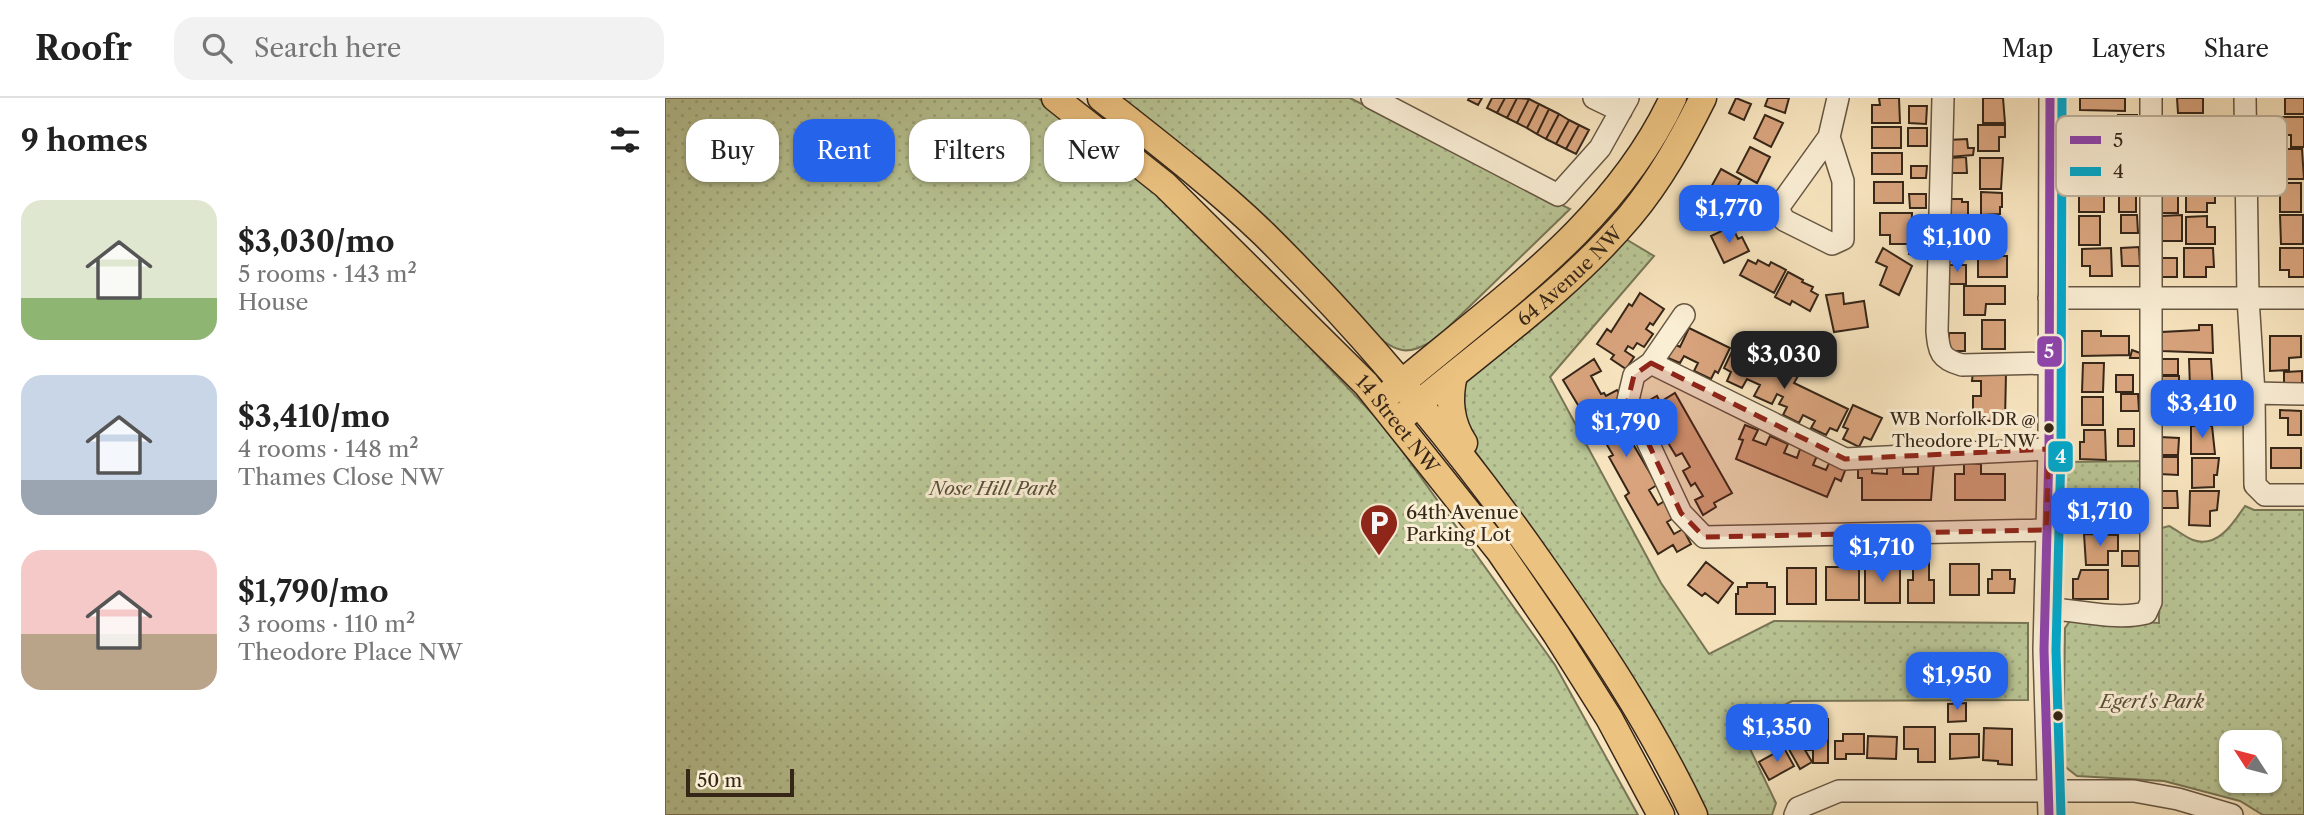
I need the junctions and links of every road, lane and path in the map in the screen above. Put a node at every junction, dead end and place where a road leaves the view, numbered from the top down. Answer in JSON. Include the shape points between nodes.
{"nodes":[{"id":1,"x":1055,"y":98,"type":"edge"},
{"id":2,"x":1101,"y":98,"type":"edge"},
{"id":3,"x":1372,"y":98,"type":"edge"},
{"id":4,"x":1594,"y":98,"type":"edge"},
{"id":5,"x":1673,"y":98,"type":"edge"},
{"id":6,"x":1703,"y":98,"type":"edge"},
{"id":7,"x":1838,"y":98,"type":"edge"},
{"id":8,"x":1943,"y":98,"type":"edge"},
{"id":9,"x":2050,"y":98,"type":"edge"},
{"id":10,"x":2151,"y":98,"type":"edge"},
{"id":11,"x":2245,"y":98,"type":"edge"},
{"id":12,"x":1625,"y":105,"type":"edge"},
{"id":13,"x":2151,"y":116,"type":"edge"},
{"id":14,"x":2245,"y":116,"type":"edge"},
{"id":15,"x":1829,"y":138,"type":"junction"},
{"id":16,"x":2151,"y":196,"type":"edge"},
{"id":17,"x":2246,"y":196,"type":"edge"},
{"id":18,"x":2049,"y":298,"type":"junction"},
{"id":19,"x":2150,"y":298,"type":"junction"},
{"id":20,"x":2248,"y":298,"type":"junction"},
{"id":21,"x":2304,"y":298,"type":"edge"},
{"id":22,"x":1684,"y":315,"type":"dead end"},
{"id":23,"x":1466,"y":329,"type":"junction"},
{"id":24,"x":1375,"y":351,"type":"junction"},
{"id":25,"x":1651,"y":363,"type":"junction"},
{"id":26,"x":2049,"y":363,"type":"junction"},
{"id":27,"x":1454,"y":375,"type":"junction"},
{"id":28,"x":1411,"y":392,"type":"junction"},
{"id":29,"x":2253,"y":393,"type":"junction"},
{"id":30,"x":2304,"y":394,"type":"edge"},
{"id":31,"x":1388,"y":412,"type":"junction"},
{"id":32,"x":2049,"y":449,"type":"junction"},
{"id":33,"x":2304,"y":495,"type":"edge"},
{"id":34,"x":1507,"y":516,"type":"junction"},
{"id":35,"x":2046,"y":530,"type":"junction"},
{"id":36,"x":2045,"y":609,"type":"junction"},
{"id":37,"x":2047,"y":790,"type":"junction"},
{"id":38,"x":1661,"y":815,"type":"edge"},
{"id":39,"x":1694,"y":815,"type":"edge"},
{"id":40,"x":1795,"y":815,"type":"edge"},
{"id":41,"x":2049,"y":815,"type":"edge"},
{"id":42,"x":2232,"y":815,"type":"edge"}],
"edges":[{"from":1,"to":31,"type":"main road","name":"14 Street NW","via":[[1165,185],[1356,373]]},
{"from":2,"to":24,"type":"main road","name":"14 Street NW","via":[[1262,233]]},
{"from":3,"to":12,"type":"street","via":[[1557,195],[1600,148]]},
{"from":4,"to":12,"type":"street"},
{"from":5,"to":23,"type":"main road","name":"64 Avenue NW","via":[[1643,151],[1591,219]]},
{"from":6,"to":27,"type":"main road","name":"64 Avenue NW","via":[[1656,182],[1597,252]]},
{"from":7,"to":15,"type":"street"},
{"from":8,"to":26,"type":"street","via":[[1938,348],[1950,362],[1962,365]]},
{"from":9,"to":18,"type":"street"},
{"from":10,"to":13,"type":"street"},
{"from":11,"to":14,"type":"street"},
{"from":15,"to":15,"type":"street","via":[[1778,208],[1784,220],[1832,244],[1843,239],[1843,181]]},
{"from":16,"to":19,"type":"street"},
{"from":17,"to":20,"type":"street"},
{"from":18,"to":19,"type":"street"},
{"from":18,"to":26,"type":"street"},
{"from":19,"to":20,"type":"street"},
{"from":19,"to":36,"type":"street","via":[[2151,602],[2146,613],[2132,617]]},
{"from":20,"to":21,"type":"street"},
{"from":20,"to":29,"type":"street"},
{"from":22,"to":25,"type":"street"},
{"from":23,"to":24,"type":"main road","via":[[1414,359],[1403,361]]},
{"from":23,"to":28,"type":"main road","name":"64 Avenue NW"},
{"from":24,"to":28,"type":"main road","name":"14 Street NW"},
{"from":25,"to":32,"type":"street","via":[[1845,459]]},
{"from":25,"to":35,"type":"street","via":[[1634,375],[1628,400],[1681,513],[1704,537]]},
{"from":26,"to":32,"type":"street"},
{"from":27,"to":28,"type":"main road","name":"64 Avenue NW"},
{"from":27,"to":34,"type":"main road","via":[[1450,409],[1459,436],[1504,503]]},
{"from":28,"to":31,"type":"main road","name":"64 Avenue NW"},
{"from":28,"to":34,"type":"main road","name":"14 Street NW"},
{"from":29,"to":30,"type":"street"},
{"from":29,"to":33,"type":"street","via":[[2255,485],[2265,495]]},
{"from":31,"to":38,"type":"main road","name":"14 Street NW","via":[[1500,552],[1556,634],[1609,718]]},
{"from":32,"to":35,"type":"street"},
{"from":34,"to":39,"type":"main road","name":"14 Street NW","via":[[1585,625]]},
{"from":35,"to":36,"type":"street"},
{"from":36,"to":37,"type":"street"},
{"from":37,"to":40,"type":"street","via":[[1839,791],[1798,808]]},
{"from":37,"to":41,"type":"street"},
{"from":37,"to":42,"type":"street","via":[[2134,791]]}]}
